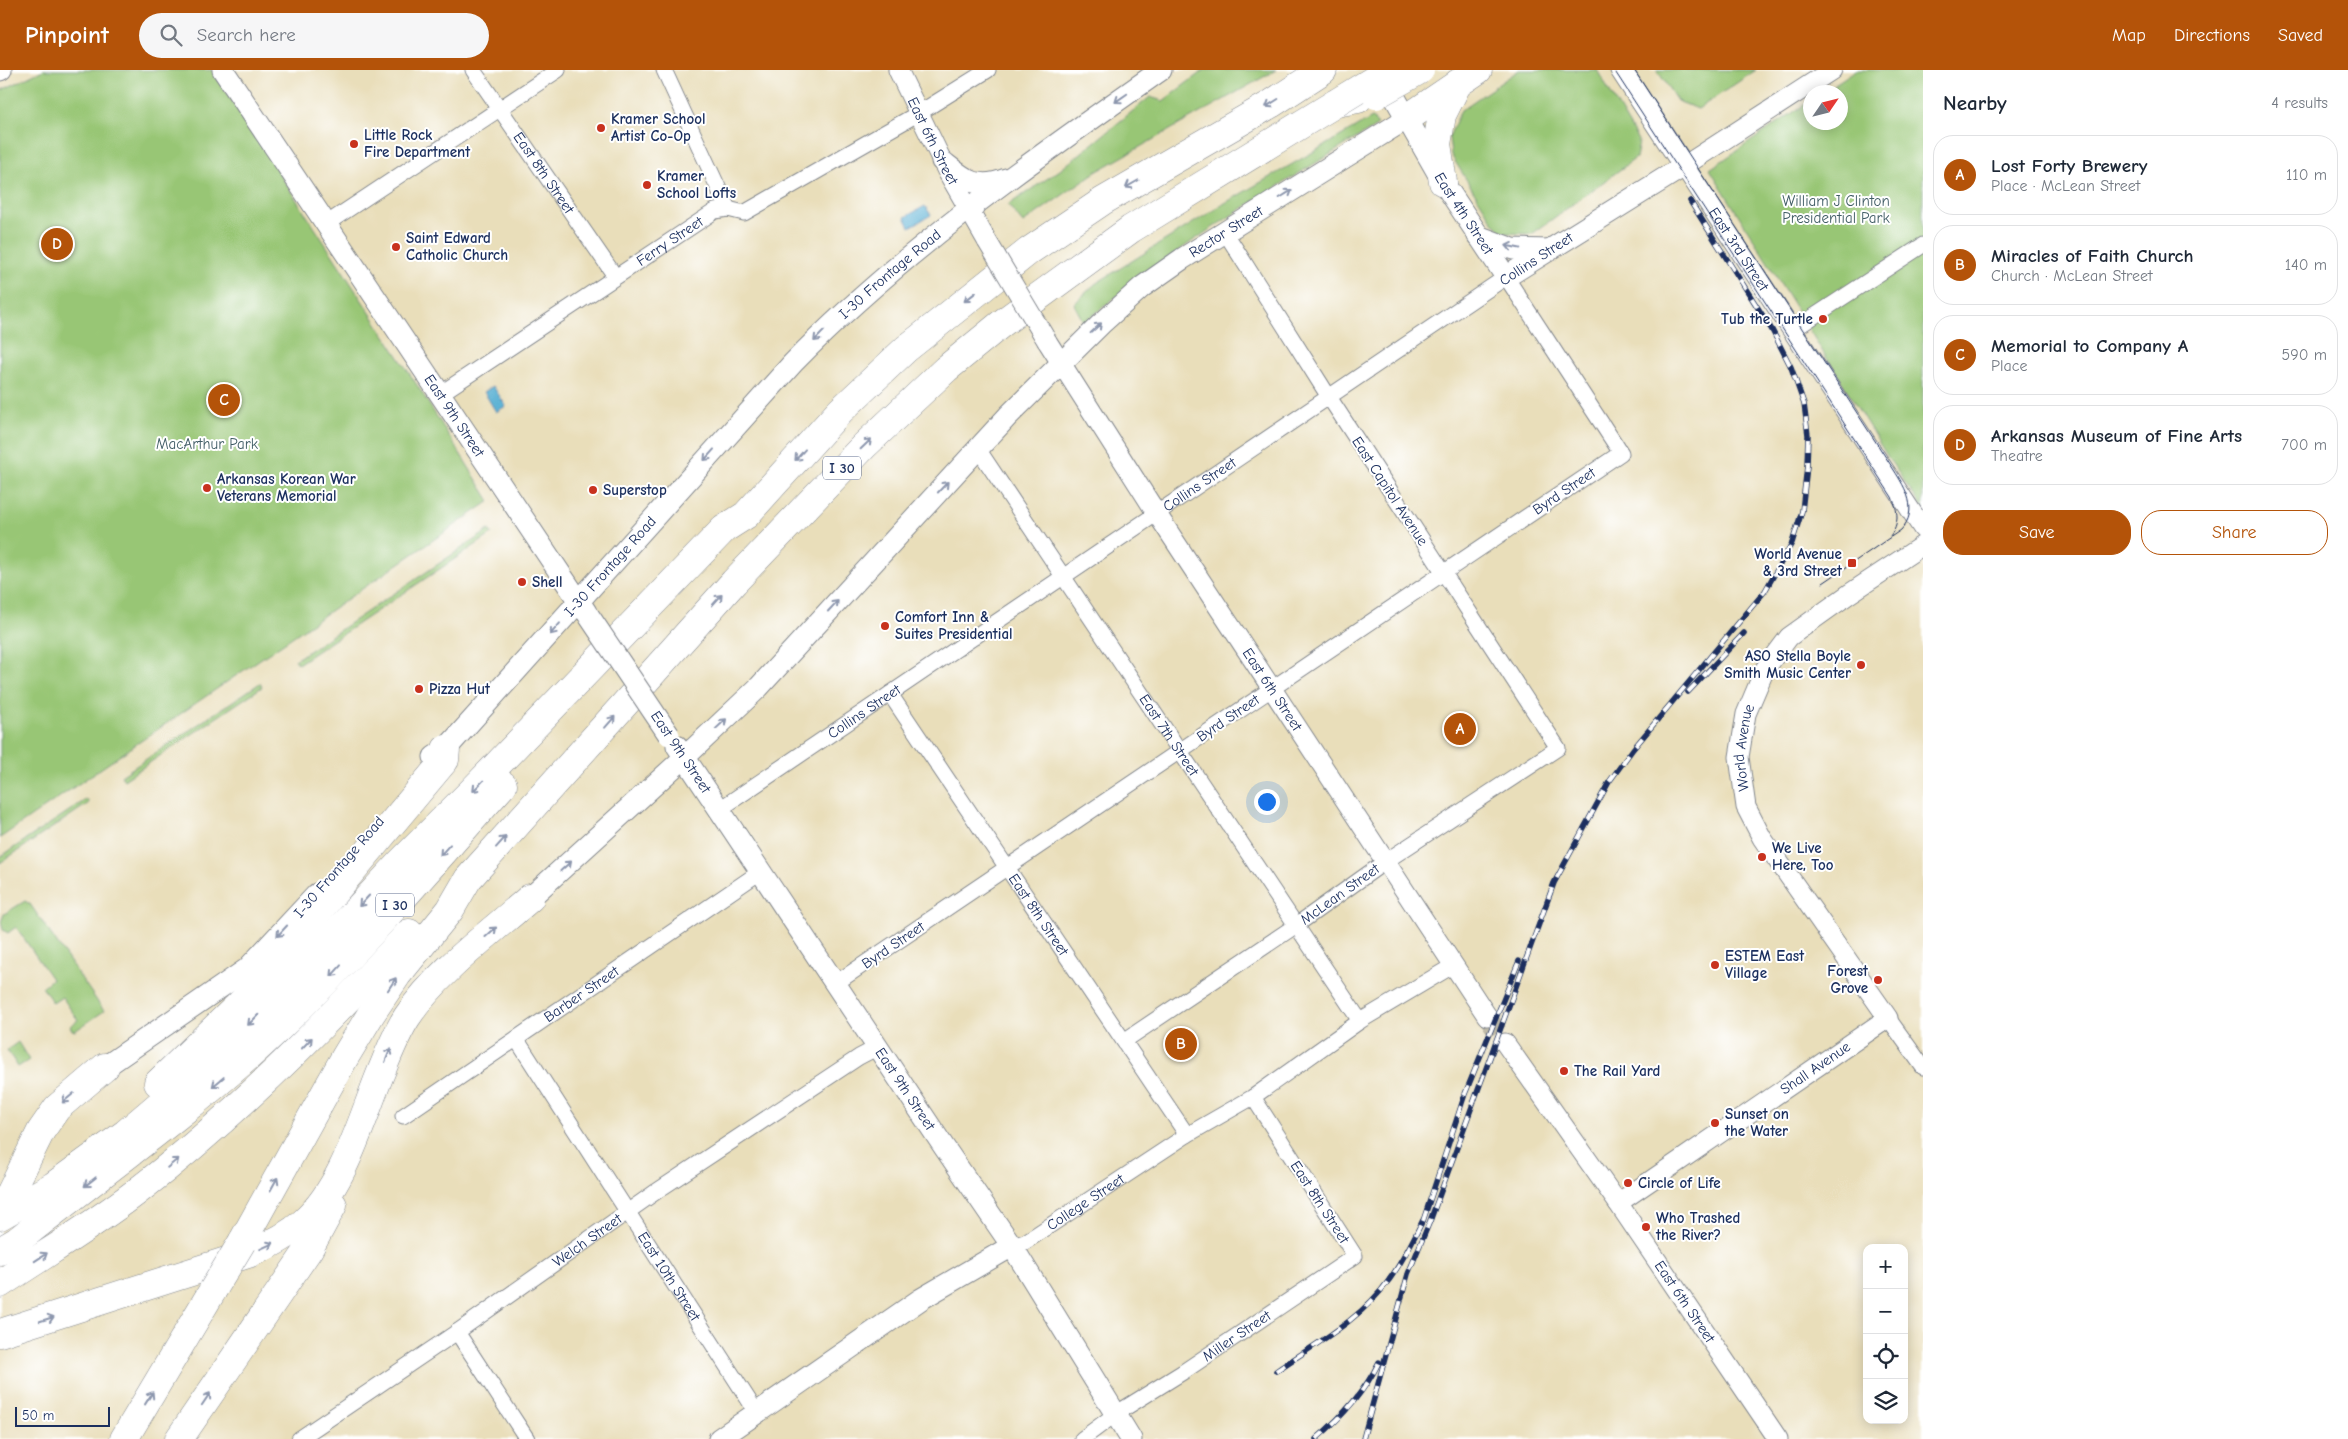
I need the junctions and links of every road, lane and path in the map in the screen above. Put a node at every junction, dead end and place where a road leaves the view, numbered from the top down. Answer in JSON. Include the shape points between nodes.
{"nodes":[{"id":1,"x":223,"y":70,"type":"edge"},
{"id":2,"x":473,"y":70,"type":"edge"},
{"id":3,"x":558,"y":70,"type":"edge"},
{"id":4,"x":664,"y":70,"type":"edge"},
{"id":5,"x":898,"y":70,"type":"edge"},
{"id":6,"x":988,"y":70,"type":"edge"},
{"id":7,"x":1161,"y":70,"type":"edge"},
{"id":8,"x":1380,"y":70,"type":"edge"},
{"id":9,"x":1390,"y":70,"type":"edge"},
{"id":10,"x":1420,"y":70,"type":"edge"},
{"id":11,"x":1621,"y":70,"type":"edge"},
{"id":12,"x":1804,"y":70,"type":"edge"},
{"id":13,"x":1832,"y":70,"type":"edge"},
{"id":14,"x":1318,"y":73,"type":"edge"},
{"id":15,"x":1139,"y":76,"type":"edge"},
{"id":16,"x":1468,"y":76,"type":"edge"},
{"id":17,"x":1799,"y":92,"type":"junction"},
{"id":18,"x":1336,"y":103,"type":"junction"},
{"id":19,"x":499,"y":109,"type":"junction"},
{"id":20,"x":919,"y":113,"type":"junction"},
{"id":21,"x":1406,"y":119,"type":"junction"},
{"id":22,"x":942,"y":161,"type":"junction"},
{"id":23,"x":1684,"y":166,"type":"junction"},
{"id":24,"x":1015,"y":176,"type":"junction"},
{"id":25,"x":1443,"y":182,"type":"junction"},
{"id":26,"x":728,"y":209,"type":"junction"},
{"id":27,"x":968,"y":211,"type":"junction"},
{"id":28,"x":326,"y":224,"type":"junction"},
{"id":29,"x":1225,"y":232,"type":"junction"},
{"id":30,"x":1478,"y":236,"type":"junction"},
{"id":31,"x":1923,"y":245,"type":"edge"},
{"id":32,"x":1550,"y":250,"type":"junction"},
{"id":33,"x":615,"y":276,"type":"junction"},
{"id":34,"x":1506,"y":278,"type":"junction"},
{"id":35,"x":1793,"y":330,"type":"junction"},
{"id":36,"x":1061,"y":361,"type":"junction"},
{"id":37,"x":440,"y":394,"type":"junction"},
{"id":38,"x":1329,"y":397,"type":"junction"},
{"id":39,"x":978,"y":449,"type":"junction"},
{"id":40,"x":1621,"y":453,"type":"joint"},
{"id":41,"x":1158,"y":514,"type":"junction"},
{"id":42,"x":746,"y":515,"type":"junction"},
{"id":43,"x":1923,"y":529,"type":"edge"},
{"id":44,"x":1923,"y":545,"type":"edge"},
{"id":45,"x":1444,"y":573,"type":"junction"},
{"id":46,"x":1062,"y":578,"type":"junction"},
{"id":47,"x":584,"y":608,"type":"junction"},
{"id":48,"x":1272,"y":688,"type":"junction"},
{"id":49,"x":890,"y":694,"type":"junction"},
{"id":50,"x":1558,"y":748,"type":"joint"},
{"id":51,"x":446,"y":749,"type":"junction"},
{"id":52,"x":1179,"y":752,"type":"junction"},
{"id":53,"x":685,"y":757,"type":"junction"},
{"id":54,"x":720,"y":809,"type":"junction"},
{"id":55,"x":1386,"y":861,"type":"junction"},
{"id":56,"x":1007,"y":867,"type":"junction"},
{"id":57,"x":760,"y":872,"type":"junction"},
{"id":58,"x":468,"y":879,"type":"junction"},
{"id":59,"x":530,"y":898,"type":"joint"},
{"id":60,"x":1295,"y":926,"type":"junction"},
{"id":61,"x":1454,"y":966,"type":"junction"},
{"id":62,"x":836,"y":983,"type":"junction"},
{"id":63,"x":1487,"y":1016,"type":"tunnel mouth"},
{"id":64,"x":1888,"y":1018,"type":"junction"},
{"id":65,"x":1360,"y":1021,"type":"junction"},
{"id":66,"x":517,"y":1040,"type":"junction"},
{"id":67,"x":1124,"y":1041,"type":"junction"},
{"id":68,"x":1505,"y":1043,"type":"tunnel mouth"},
{"id":69,"x":878,"y":1046,"type":"junction"},
{"id":70,"x":105,"y":1067,"type":"joint"},
{"id":71,"x":1923,"y":1067,"type":"edge"},
{"id":72,"x":374,"y":1088,"type":"junction"},
{"id":73,"x":1253,"y":1097,"type":"junction"},
{"id":74,"x":403,"y":1116,"type":"dead end"},
{"id":75,"x":1187,"y":1135,"type":"junction"},
{"id":76,"x":53,"y":1186,"type":"junction"},
{"id":77,"x":1618,"y":1203,"type":"junction"},
{"id":78,"x":628,"y":1212,"type":"junction"},
{"id":79,"x":0,"y":1215,"type":"edge"},
{"id":80,"x":1012,"y":1246,"type":"junction"},
{"id":81,"x":0,"y":1251,"type":"edge"},
{"id":82,"x":1355,"y":1256,"type":"joint"},
{"id":83,"x":0,"y":1284,"type":"edge"},
{"id":84,"x":457,"y":1332,"type":"junction"},
{"id":85,"x":0,"y":1333,"type":"edge"},
{"id":86,"x":757,"y":1413,"type":"junction"},
{"id":87,"x":1117,"y":1413,"type":"junction"},
{"id":88,"x":124,"y":1439,"type":"edge"},
{"id":89,"x":179,"y":1439,"type":"edge"},
{"id":90,"x":299,"y":1439,"type":"edge"},
{"id":91,"x":528,"y":1439,"type":"edge"},
{"id":92,"x":719,"y":1439,"type":"edge"},
{"id":93,"x":1082,"y":1439,"type":"edge"},
{"id":94,"x":1131,"y":1439,"type":"edge"},
{"id":95,"x":1778,"y":1439,"type":"edge"}],
"edges":[{"from":1,"to":28,"type":"main road","name":"East 9th Street"},
{"from":2,"to":19,"type":"street","name":"East 8th Street"},
{"from":3,"to":19,"type":"street"},
{"from":4,"to":26,"type":"street"},
{"from":5,"to":20,"type":"street","name":"East 6th Street"},
{"from":6,"to":20,"type":"street","name":"Ferry Street"},
{"from":7,"to":15,"type":"main road","name":"I-30 Frontage Road"},
{"from":8,"to":21,"type":"main road","name":"East 4th Street"},
{"from":9,"to":18,"type":"highway","number":"I 30","bridge":true},
{"from":10,"to":18,"type":"highway","bridge":true,"via":[[1372,97]]},
{"from":11,"to":23,"type":"main road","name":"East 3rd Street"},
{"from":12,"to":17,"type":"street"},
{"from":13,"to":17,"type":"street"},
{"from":14,"to":42,"type":"highway","number":"I 30","one_way":true,"via":[[1271,104],[1103,201],[1029,251],[906,349],[840,411]]},
{"from":15,"to":24,"type":"main road","name":"I-30 Frontage Road","one_way":true},
{"from":16,"to":21,"type":"highway"},
{"from":16,"to":25,"type":"highway","via":[[1442,115],[1437,144]]},
{"from":17,"to":23,"type":"street"},
{"from":58,"to":18,"type":"highway","number":"I 30","one_way":true,"via":[[734,582],[864,446],[946,369],[1001,324],[1130,229]]},
{"from":19,"to":28,"type":"street"},
{"from":19,"to":33,"type":"street","name":"East 8th Street"},
{"from":20,"to":22,"type":"street","name":"East 6th Street"},
{"from":20,"to":26,"type":"street","name":"Ferry Street","via":[[744,213]]},
{"from":21,"to":25,"type":"main road","name":"East 4th Street"},
{"from":29,"to":21,"type":"main road","name":"Rector Street","one_way":true},
{"from":22,"to":24,"type":"main road","via":[[965,180],[979,184],[993,184]]},
{"from":22,"to":27,"type":"street","name":"East 6th Street"},
{"from":23,"to":32,"type":"main road","name":"Collins Street"},
{"from":23,"to":35,"type":"street","name":"East 3rd Street"},
{"from":24,"to":27,"type":"main road","name":"I-30 Frontage Road"},
{"from":25,"to":30,"type":"main road","name":"East 4th Street"},
{"from":26,"to":33,"type":"street","name":"Ferry Street","via":[[715,211]]},
{"from":27,"to":36,"type":"street","name":"East 6th Street","bridge":true},
{"from":27,"to":47,"type":"main road","name":"I-30 Frontage Road","one_way":true,"via":[[835,320],[793,363]]},
{"from":28,"to":37,"type":"main road","name":"East 9th Street"},
{"from":36,"to":29,"type":"main road","name":"Rector Street","one_way":true,"via":[[1142,288]]},
{"from":29,"to":38,"type":"street","name":"East Capitol Avenue"},
{"from":32,"to":30,"type":"main road","one_way":true,"via":[[1513,249]]},
{"from":30,"to":34,"type":"main road","name":"East 4th Street"},
{"from":31,"to":35,"type":"street"},
{"from":32,"to":34,"type":"main road","name":"Collins Street"},
{"from":33,"to":37,"type":"street","name":"Ferry Street"},
{"from":34,"to":38,"type":"street","name":"Collins Street"},
{"from":34,"to":40,"type":"street","name":"East 4th Street"},
{"from":35,"to":43,"type":"street","name":"East 3rd Street"},
{"from":36,"to":39,"type":"main road"},
{"from":36,"to":41,"type":"street","name":"East 6th Street"},
{"from":37,"to":47,"type":"main road","name":"East 9th Street"},
{"from":38,"to":41,"type":"street","name":"Collins Street"},
{"from":38,"to":45,"type":"street","name":"East Capitol Avenue"},
{"from":39,"to":46,"type":"street","name":"East 7th Street"},
{"from":53,"to":39,"type":"main road","one_way":true,"via":[[759,687]]},
{"from":40,"to":45,"type":"street","name":"Byrd Street"},
{"from":41,"to":46,"type":"street","name":"Collins Street"},
{"from":41,"to":48,"type":"street","name":"East 6th Street"},
{"from":42,"to":76,"type":"highway","one_way":true,"via":[[724,529],[221,1052],[126,1133]]},
{"from":42,"to":81,"type":"highway","number":"I 30","one_way":true,"via":[[734,537],[560,722],[324,985],[250,1055],[17,1241]]},
{"from":44,"to":64,"type":"street","name":"World Avenue","via":[[1789,637],[1764,669],[1746,714],[1739,757],[1746,807],[1762,838]]},
{"from":45,"to":48,"type":"street","name":"Byrd Street"},
{"from":45,"to":50,"type":"street","name":"East Capitol Avenue"},
{"from":46,"to":49,"type":"street","name":"Collins Street"},
{"from":46,"to":52,"type":"street","name":"East 7th Street"},
{"from":47,"to":51,"type":"main road","name":"I-30 Frontage Road","one_way":true},
{"from":47,"to":53,"type":"main road","name":"East 9th Street","bridge":true},
{"from":48,"to":52,"type":"street","name":"Byrd Street"},
{"from":48,"to":55,"type":"street","name":"East 6th Street"},
{"from":49,"to":54,"type":"street","name":"Collins Street"},
{"from":49,"to":56,"type":"street","name":"East 8th Street"},
{"from":50,"to":55,"type":"street","name":"McLean Street"},
{"from":51,"to":70,"type":"main road","name":"I-30 Frontage Road","one_way":true,"via":[[437,754],[353,853],[247,969]]},
{"from":51,"to":76,"type":"highway","via":[[445,760],[244,1000]]},
{"from":52,"to":56,"type":"street","name":"Byrd Street"},
{"from":52,"to":60,"type":"street","name":"East 7th Street"},
{"from":53,"to":54,"type":"main road","name":"East 9th Street"},
{"from":59,"to":53,"type":"main road","one_way":true},
{"from":54,"to":57,"type":"main road","name":"East 9th Street"},
{"from":55,"to":60,"type":"street","name":"McLean Street"},
{"from":55,"to":61,"type":"street","name":"East 6th Street"},
{"from":56,"to":62,"type":"street","name":"Byrd Street"},
{"from":56,"to":67,"type":"street","name":"East 8th Street"},
{"from":57,"to":62,"type":"main road","name":"East 9th Street"},
{"from":57,"to":66,"type":"street","name":"Barber Street"},
{"from":83,"to":58,"type":"highway","number":"I 30","one_way":true,"via":[[134,1194],[236,1109],[301,1050],[443,895]]},
{"from":88,"to":58,"type":"highway","one_way":true,"bridge":true,"via":[[194,1325],[367,1022],[398,974],[450,910]]},
{"from":72,"to":59,"type":"highway","one_way":true,"via":[[400,1028],[424,996]]},
{"from":60,"to":65,"type":"street","name":"East 7th Street"},
{"from":60,"to":67,"type":"street","name":"McLean Street"},
{"from":61,"to":63,"type":"street","name":"East 6th Street"},
{"from":61,"to":65,"type":"street","name":"College Street"},
{"from":62,"to":69,"type":"main road","name":"East 9th Street"},
{"from":64,"to":71,"type":"street","name":"World Avenue"},
{"from":64,"to":77,"type":"street","name":"Shall Avenue"},
{"from":65,"to":73,"type":"street","name":"College Street"},
{"from":66,"to":74,"type":"street","name":"Barber Street"},
{"from":66,"to":78,"type":"street","name":"East 10th Street"},
{"from":67,"to":75,"type":"street","name":"East 8th Street"},
{"from":68,"to":77,"type":"street","name":"East 6th Street"},
{"from":69,"to":78,"type":"street","name":"Welch Street"},
{"from":69,"to":80,"type":"main road","name":"East 9th Street"},
{"from":70,"to":79,"type":"highway","one_way":true,"via":[[57,1108],[41,1131]]},
{"from":85,"to":72,"type":"highway","one_way":true,"via":[[211,1267],[288,1235],[319,1206],[332,1186],[352,1146]]},
{"from":89,"to":72,"type":"highway","one_way":true,"via":[[309,1249],[326,1219],[353,1161]]},
{"from":73,"to":75,"type":"street","name":"College Street"},
{"from":73,"to":82,"type":"street","name":"East 8th Street"},
{"from":75,"to":80,"type":"street","name":"College Street","via":[[1025,1242]]},
{"from":76,"to":79,"type":"highway"},
{"from":77,"to":95,"type":"street","name":"East 6th Street"},
{"from":78,"to":84,"type":"street","name":"Welch Street"},
{"from":78,"to":86,"type":"street","name":"East 10th Street"},
{"from":80,"to":86,"type":"main road","name":"College Street","via":[[921,1300]]},
{"from":80,"to":87,"type":"main road","name":"East 9th Street"},
{"from":82,"to":87,"type":"street","name":"Miller Street"},
{"from":84,"to":90,"type":"street","name":"Welch Street"},
{"from":84,"to":91,"type":"street"},
{"from":86,"to":92,"type":"main road","name":"College Street"},
{"from":87,"to":93,"type":"street","name":"Miller Street"},
{"from":87,"to":94,"type":"main road","name":"East 9th Street"}]}
